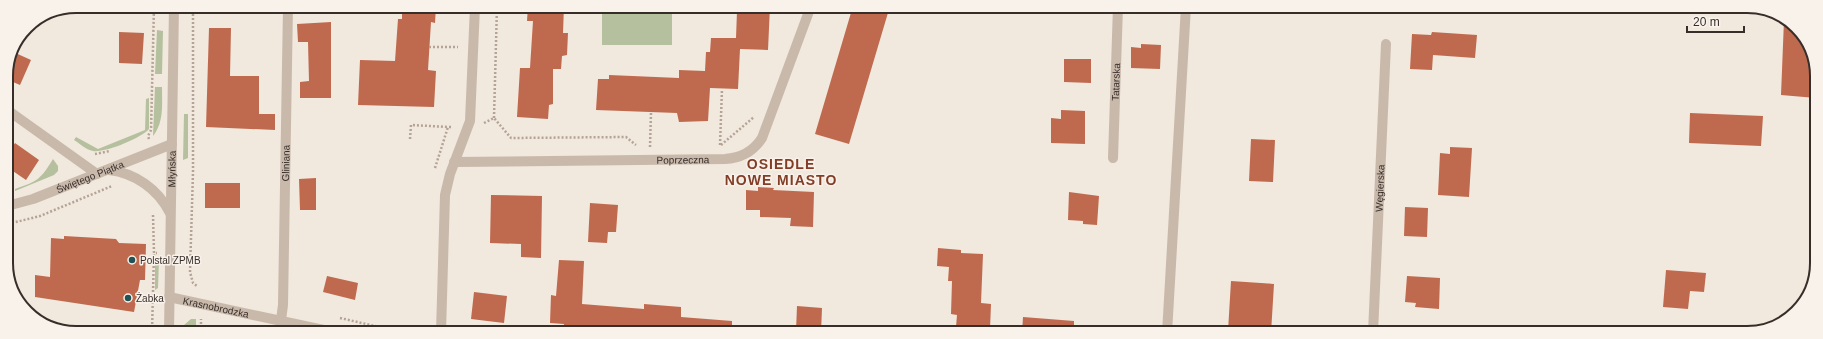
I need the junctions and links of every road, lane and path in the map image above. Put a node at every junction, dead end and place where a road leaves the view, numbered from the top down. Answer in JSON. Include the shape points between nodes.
{"nodes":[{"id":1,"x":154,"y":13,"type":"edge"},
{"id":2,"x":174,"y":13,"type":"edge"},
{"id":3,"x":193,"y":13,"type":"edge"},
{"id":4,"x":288,"y":13,"type":"edge"},
{"id":5,"x":475,"y":13,"type":"edge"},
{"id":6,"x":497,"y":13,"type":"edge"},
{"id":7,"x":808,"y":13,"type":"edge"},
{"id":8,"x":1118,"y":13,"type":"edge"},
{"id":9,"x":1186,"y":13,"type":"edge"},
{"id":10,"x":1386,"y":44,"type":"dead end"},
{"id":11,"x":429,"y":47,"type":"dead end"},
{"id":12,"x":458,"y":47,"type":"dead end"},
{"id":13,"x":722,"y":89,"type":"dead end"},
{"id":14,"x":651,"y":112,"type":"dead end"},
{"id":15,"x":13,"y":114,"type":"edge"},
{"id":16,"x":757,"y":114,"type":"dead end"},
{"id":17,"x":494,"y":118,"type":"junction"},
{"id":18,"x":448,"y":127,"type":"dead end"},
{"id":19,"x":468,"y":127,"type":"junction"},
{"id":20,"x":141,"y":139,"type":"dead end"},
{"id":21,"x":410,"y":139,"type":"dead end"},
{"id":22,"x":172,"y":144,"type":"junction"},
{"id":23,"x":720,"y":145,"type":"junction"},
{"id":24,"x":713,"y":146,"type":"dead end"},
{"id":25,"x":646,"y":149,"type":"dead end"},
{"id":26,"x":114,"y":150,"type":"dead end"},
{"id":27,"x":641,"y":150,"type":"dead end"},
{"id":28,"x":89,"y":153,"type":"dead end"},
{"id":29,"x":1112,"y":158,"type":"dead end"},
{"id":30,"x":454,"y":162,"type":"junction"},
{"id":31,"x":107,"y":170,"type":"junction"},
{"id":32,"x":97,"y":174,"type":"junction"},
{"id":33,"x":113,"y":186,"type":"dead end"},
{"id":34,"x":13,"y":205,"type":"edge"},
{"id":35,"x":152,"y":210,"type":"dead end"},
{"id":36,"x":171,"y":215,"type":"junction"},
{"id":37,"x":13,"y":223,"type":"edge"},
{"id":38,"x":154,"y":253,"type":"junction"},
{"id":39,"x":160,"y":253,"type":"dead end"},
{"id":40,"x":202,"y":291,"type":"dead end"},
{"id":41,"x":170,"y":297,"type":"junction"},
{"id":42,"x":201,"y":315,"type":"dead end"},
{"id":43,"x":281,"y":320,"type":"junction"},
{"id":44,"x":152,"y":326,"type":"edge"},
{"id":45,"x":169,"y":326,"type":"edge"},
{"id":46,"x":201,"y":326,"type":"edge"},
{"id":47,"x":299,"y":326,"type":"edge"},
{"id":48,"x":441,"y":326,"type":"edge"},
{"id":49,"x":1167,"y":326,"type":"edge"},
{"id":50,"x":1373,"y":326,"type":"edge"}],
"edges":[{"from":1,"to":20,"type":"path","via":[[151,130],[148,138]]},
{"from":2,"to":22,"type":"street","name":"Młyńska"},
{"from":3,"to":40,"type":"path","via":[[190,272],[194,283]]},
{"from":4,"to":43,"type":"street","name":"Gliniana"},
{"from":5,"to":19,"type":"street","via":[[472,101]]},
{"from":6,"to":17,"type":"path"},
{"from":7,"to":30,"type":"street","name":"Poprzeczna","via":[[762,138],[752,150],[740,157]]},
{"from":8,"to":29,"type":"street","name":"Tatarska"},
{"from":9,"to":49,"type":"street"},
{"from":10,"to":50,"type":"street","name":"Węgierska"},
{"from":11,"to":12,"type":"path"},
{"from":13,"to":23,"type":"path"},
{"from":14,"to":25,"type":"path","via":[[650,149]]},
{"from":15,"to":32,"type":"street"},
{"from":16,"to":23,"type":"path"},
{"from":17,"to":19,"type":"path"},
{"from":17,"to":27,"type":"path","via":[[511,138],[626,137]]},
{"from":18,"to":21,"type":"path","via":[[411,125]]},
{"from":19,"to":30,"type":"street"},
{"from":22,"to":31,"type":"street","name":"Świętego Piątka"},
{"from":22,"to":36,"type":"street","name":"Młyńska"},
{"from":23,"to":24,"type":"path"},
{"from":26,"to":28,"type":"path","via":[[100,154]]},
{"from":30,"to":48,"type":"street","via":[[444,206]]},
{"from":31,"to":32,"type":"street","name":"Świętego Piątka"},
{"from":31,"to":36,"type":"street","via":[[125,172],[146,184],[158,195]]},
{"from":32,"to":34,"type":"street","name":"Świętego Piątka"},
{"from":33,"to":37,"type":"path","via":[[40,216]]},
{"from":35,"to":38,"type":"path"},
{"from":36,"to":41,"type":"street","name":"Młyńska"},
{"from":38,"to":39,"type":"path"},
{"from":38,"to":44,"type":"path"},
{"from":41,"to":43,"type":"street","name":"Krasnobrodzka"},
{"from":41,"to":45,"type":"street","name":"Młyńska"},
{"from":42,"to":46,"type":"path"},
{"from":43,"to":47,"type":"street","name":"Krasnobrodzka"}]}
